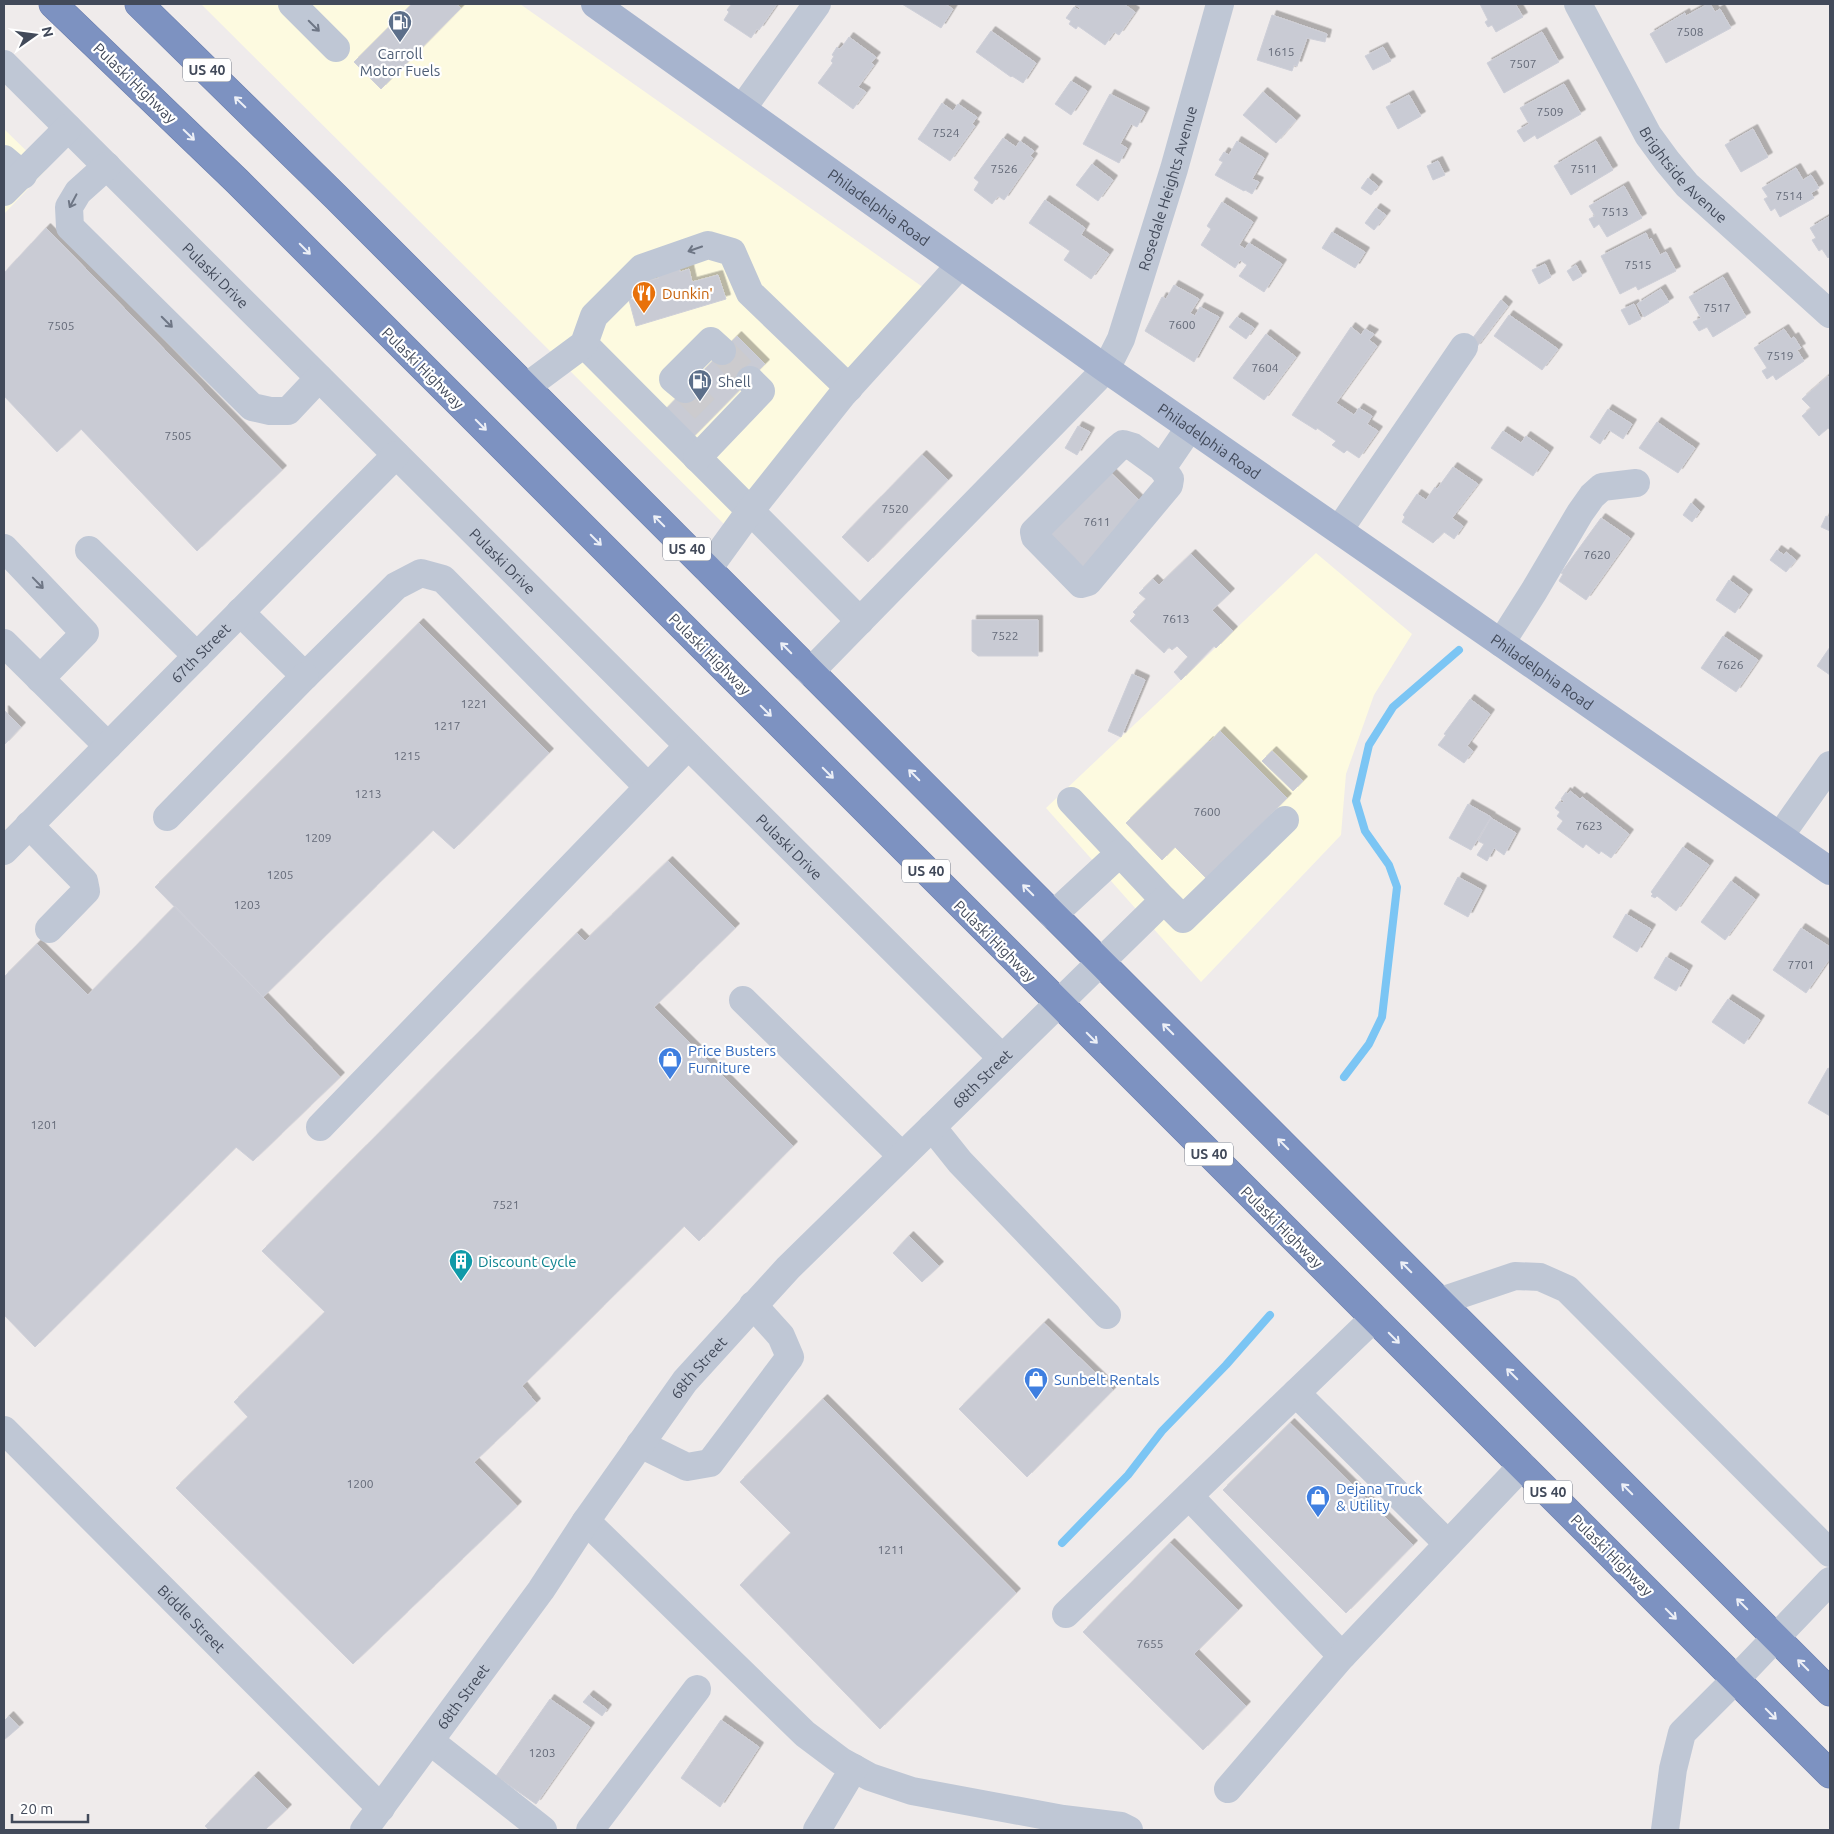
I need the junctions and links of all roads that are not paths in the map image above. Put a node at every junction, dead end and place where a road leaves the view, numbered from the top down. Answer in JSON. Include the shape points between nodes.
{"nodes":[{"id":1,"x":53,"y":4,"type":"edge"},
{"id":2,"x":139,"y":4,"type":"edge"},
{"id":3,"x":292,"y":4,"type":"edge"},
{"id":4,"x":595,"y":4,"type":"edge"},
{"id":5,"x":816,"y":4,"type":"edge"},
{"id":6,"x":1220,"y":4,"type":"edge"},
{"id":7,"x":1578,"y":4,"type":"edge"},
{"id":8,"x":336,"y":48,"type":"dead end"},
{"id":9,"x":4,"y":64,"type":"edge"},
{"id":10,"x":742,"y":109,"type":"junction"},
{"id":11,"x":68,"y":128,"type":"junction"},
{"id":12,"x":107,"y":166,"type":"junction"},
{"id":13,"x":10,"y":175,"type":"edge"},
{"id":14,"x":960,"y":265,"type":"junction"},
{"id":15,"x":1830,"y":314,"type":"edge"},
{"id":16,"x":584,"y":344,"type":"junction"},
{"id":17,"x":1464,"y":346,"type":"dead end"},
{"id":18,"x":722,"y":351,"type":"tunnel mouth"},
{"id":19,"x":1106,"y":369,"type":"junction"},
{"id":20,"x":319,"y":378,"type":"junction"},
{"id":21,"x":750,"y":380,"type":"tunnel mouth"},
{"id":22,"x":526,"y":387,"type":"junction"},
{"id":23,"x":849,"y":388,"type":"junction"},
{"id":24,"x":645,"y":406,"type":"junction"},
{"id":25,"x":1190,"y":427,"type":"junction"},
{"id":26,"x":396,"y":454,"type":"junction"},
{"id":27,"x":696,"y":458,"type":"junction"},
{"id":28,"x":1162,"y":468,"type":"junction"},
{"id":29,"x":1636,"y":483,"type":"dead end"},
{"id":30,"x":750,"y":511,"type":"junction"},
{"id":31,"x":1339,"y":530,"type":"junction"},
{"id":32,"x":4,"y":548,"type":"edge"},
{"id":33,"x":89,"y":550,"type":"dead end"},
{"id":34,"x":708,"y":570,"type":"junction"},
{"id":35,"x":240,"y":612,"type":"junction"},
{"id":36,"x":860,"y":621,"type":"junction"},
{"id":37,"x":4,"y":643,"type":"edge"},
{"id":38,"x":1501,"y":643,"type":"junction"},
{"id":39,"x":197,"y":656,"type":"junction"},
{"id":40,"x":810,"y":672,"type":"junction"},
{"id":41,"x":305,"y":676,"type":"junction"},
{"id":42,"x":40,"y":679,"type":"junction"},
{"id":43,"x":108,"y":746,"type":"junction"},
{"id":44,"x":688,"y":746,"type":"junction"},
{"id":45,"x":1830,"y":765,"type":"edge"},
{"id":46,"x":648,"y":787,"type":"junction"},
{"id":47,"x":1071,"y":801,"type":"dead end"},
{"id":48,"x":167,"y":818,"type":"dead end"},
{"id":49,"x":1285,"y":820,"type":"dead end"},
{"id":50,"x":29,"y":825,"type":"junction"},
{"id":51,"x":1780,"y":836,"type":"junction"},
{"id":52,"x":4,"y":851,"type":"edge"},
{"id":53,"x":1120,"y":853,"type":"junction"},
{"id":54,"x":1830,"y":871,"type":"edge"},
{"id":55,"x":1164,"y":900,"type":"junction"},
{"id":56,"x":1053,"y":915,"type":"junction"},
{"id":57,"x":49,"y":929,"type":"dead end"},
{"id":58,"x":1100,"y":962,"type":"junction"},
{"id":59,"x":744,"y":1000,"type":"dead end"},
{"id":60,"x":1058,"y":1004,"type":"junction"},
{"id":61,"x":1002,"y":1058,"type":"junction"},
{"id":62,"x":320,"y":1126,"type":"dead end"},
{"id":63,"x":932,"y":1127,"type":"junction"},
{"id":64,"x":902,"y":1156,"type":"junction"},
{"id":65,"x":1441,"y":1302,"type":"junction"},
{"id":66,"x":753,"y":1305,"type":"junction"},
{"id":67,"x":1107,"y":1315,"type":"dead end"},
{"id":68,"x":1374,"y":1318,"type":"junction"},
{"id":69,"x":1296,"y":1394,"type":"junction"},
{"id":70,"x":4,"y":1430,"type":"edge"},
{"id":71,"x":640,"y":1444,"type":"junction"},
{"id":72,"x":1522,"y":1466,"type":"junction"},
{"id":73,"x":1189,"y":1496,"type":"junction"},
{"id":74,"x":586,"y":1521,"type":"junction"},
{"id":75,"x":1448,"y":1544,"type":"junction"},
{"id":76,"x":1830,"y":1553,"type":"edge"},
{"id":77,"x":1830,"y":1581,"type":"edge"},
{"id":78,"x":1066,"y":1614,"type":"dead end"},
{"id":79,"x":1776,"y":1638,"type":"junction"},
{"id":80,"x":1342,"y":1656,"type":"junction"},
{"id":81,"x":1736,"y":1680,"type":"junction"},
{"id":82,"x":697,"y":1689,"type":"dead end"},
{"id":83,"x":1830,"y":1692,"type":"edge"},
{"id":84,"x":430,"y":1741,"type":"junction"},
{"id":85,"x":854,"y":1768,"type":"junction"},
{"id":86,"x":1830,"y":1774,"type":"edge"},
{"id":87,"x":1228,"y":1789,"type":"dead end"},
{"id":88,"x":380,"y":1808,"type":"junction"},
{"id":89,"x":364,"y":1830,"type":"edge"},
{"id":90,"x":543,"y":1830,"type":"edge"},
{"id":91,"x":590,"y":1830,"type":"edge"},
{"id":92,"x":817,"y":1830,"type":"edge"},
{"id":93,"x":1129,"y":1830,"type":"edge"},
{"id":94,"x":1665,"y":1830,"type":"edge"}],
"edges":[{"from":1,"to":60,"type":"highway","name":"Pulaski Highway","number":"US 40","one_way":true,"via":[[244,188]]},
{"from":22,"to":2,"type":"highway","number":"US 40","one_way":true},
{"from":3,"to":8,"type":"street","one_way":true},
{"from":4,"to":10,"type":"main road","name":"Philadelphia Road"},
{"from":5,"to":10,"type":"street"},
{"from":6,"to":19,"type":"street","name":"Rosedale Heights Avenue","via":[[1127,320]]},
{"from":7,"to":15,"type":"street","name":"Brightside Avenue","via":[[1648,136],[1667,161],[1687,185]]},
{"from":9,"to":11,"type":"street","name":"Pulaski Drive"},
{"from":10,"to":14,"type":"main road","name":"Philadelphia Road"},
{"from":11,"to":12,"type":"street","name":"Pulaski Drive"},
{"from":11,"to":13,"type":"street"},
{"from":12,"to":20,"type":"street","name":"Pulaski Drive"},
{"from":12,"to":20,"type":"street","one_way":true,"via":[[78,192],[69,207],[70,227],[252,407],[288,411]]},
{"from":14,"to":19,"type":"main road","name":"Philadelphia Road"},
{"from":14,"to":23,"type":"street"},
{"from":16,"to":22,"type":"street"},
{"from":23,"to":16,"type":"street","one_way":true,"via":[[750,293],[732,252],[708,245],[642,268],[594,316]]},
{"from":16,"to":24,"type":"street"},
{"from":17,"to":31,"type":"street"},
{"from":18,"to":24,"type":"street","via":[[711,341],[679,384]]},
{"from":19,"to":25,"type":"main road","name":"Philadelphia Road"},
{"from":19,"to":36,"type":"street","name":"Rosedale Heights Avenue"},
{"from":20,"to":26,"type":"street","name":"Pulaski Drive"},
{"from":21,"to":27,"type":"street","via":[[761,391],[719,424]]},
{"from":34,"to":22,"type":"highway","number":"US 40","one_way":true},
{"from":23,"to":30,"type":"street"},
{"from":24,"to":27,"type":"street"},
{"from":25,"to":28,"type":"street"},
{"from":25,"to":31,"type":"main road","name":"Philadelphia Road"},
{"from":26,"to":35,"type":"street","name":"67th Street"},
{"from":26,"to":44,"type":"street","name":"Pulaski Drive"},
{"from":27,"to":30,"type":"street"},
{"from":28,"to":28,"type":"street","via":[[1133,447],[1123,444],[1034,532],[1034,537],[1081,584],[1088,582],[1169,485],[1170,478]]},
{"from":29,"to":38,"type":"street","via":[[1602,487],[1592,496]]},
{"from":30,"to":34,"type":"street"},
{"from":30,"to":36,"type":"street"},
{"from":31,"to":38,"type":"main road","name":"Philadelphia Road"},
{"from":32,"to":42,"type":"street","one_way":true,"via":[[85,633]]},
{"from":33,"to":39,"type":"street"},
{"from":40,"to":34,"type":"highway","number":"US 40","one_way":true},
{"from":35,"to":39,"type":"street","name":"67th Street"},
{"from":35,"to":41,"type":"street"},
{"from":36,"to":40,"type":"street","name":"Rosedale Heights Avenue"},
{"from":37,"to":42,"type":"street"},
{"from":38,"to":51,"type":"main road","name":"Philadelphia Road"},
{"from":39,"to":43,"type":"street","name":"67th Street"},
{"from":56,"to":40,"type":"highway","number":"US 40","one_way":true},
{"from":41,"to":46,"type":"street","via":[[396,586],[421,573],[443,579]]},
{"from":41,"to":48,"type":"street"},
{"from":42,"to":43,"type":"street"},
{"from":43,"to":50,"type":"street","name":"67th Street"},
{"from":44,"to":46,"type":"street"},
{"from":44,"to":61,"type":"street","name":"Pulaski Drive"},
{"from":45,"to":51,"type":"street"},
{"from":46,"to":62,"type":"street"},
{"from":47,"to":53,"type":"street"},
{"from":49,"to":55,"type":"street","via":[[1183,919]]},
{"from":50,"to":52,"type":"street","name":"67th Street"},
{"from":50,"to":57,"type":"street","via":[[84,881],[86,891]]},
{"from":51,"to":54,"type":"main road","name":"Philadelphia Road"},
{"from":53,"to":55,"type":"street"},
{"from":53,"to":56,"type":"street"},
{"from":55,"to":58,"type":"street","name":"68th Street"},
{"from":56,"to":58,"type":"highway","number":"US 40"},
{"from":58,"to":60,"type":"street","name":"68th Street"},
{"from":65,"to":58,"type":"highway","number":"US 40","one_way":true},
{"from":59,"to":64,"type":"street"},
{"from":60,"to":61,"type":"street","name":"68th Street"},
{"from":60,"to":68,"type":"highway","name":"Pulaski Highway","number":"US 40","one_way":true},
{"from":61,"to":63,"type":"street","name":"68th Street"},
{"from":63,"to":64,"type":"street","name":"68th Street"},
{"from":63,"to":67,"type":"street","via":[[960,1162]]},
{"from":64,"to":66,"type":"street","name":"68th Street"},
{"from":65,"to":76,"type":"street","via":[[1515,1276],[1540,1277],[1567,1289]]},
{"from":79,"to":65,"type":"highway","number":"US 40","one_way":true},
{"from":66,"to":71,"type":"street","name":"68th Street","via":[[685,1381]]},
{"from":66,"to":71,"type":"street","via":[[781,1336],[790,1357],[710,1463],[687,1466]]},
{"from":68,"to":69,"type":"street"},
{"from":68,"to":72,"type":"highway","name":"Pulaski Highway","number":"US 40","one_way":true},
{"from":69,"to":73,"type":"street"},
{"from":69,"to":75,"type":"street"},
{"from":70,"to":88,"type":"street","name":"Biddle Street"},
{"from":71,"to":74,"type":"street","name":"68th Street"},
{"from":72,"to":75,"type":"street"},
{"from":72,"to":81,"type":"highway","name":"Pulaski Highway","number":"US 40","one_way":true},
{"from":73,"to":78,"type":"street"},
{"from":73,"to":80,"type":"street"},
{"from":74,"to":84,"type":"street","name":"68th Street","via":[[541,1590]]},
{"from":74,"to":85,"type":"street","via":[[804,1734]]},
{"from":75,"to":80,"type":"street"},
{"from":77,"to":79,"type":"street"},
{"from":79,"to":81,"type":"street"},
{"from":83,"to":79,"type":"highway","number":"US 40","one_way":true},
{"from":80,"to":87,"type":"street"},
{"from":81,"to":86,"type":"highway","name":"Pulaski Highway","number":"US 40","one_way":true},
{"from":81,"to":94,"type":"street","via":[[1682,1733],[1673,1768]]},
{"from":82,"to":91,"type":"street"},
{"from":84,"to":88,"type":"street","name":"68th Street"},
{"from":84,"to":90,"type":"street"},
{"from":85,"to":92,"type":"street"},
{"from":85,"to":93,"type":"street","via":[[912,1791],[1063,1819],[1121,1826]]},
{"from":88,"to":89,"type":"street","name":"68th Street"}]}
